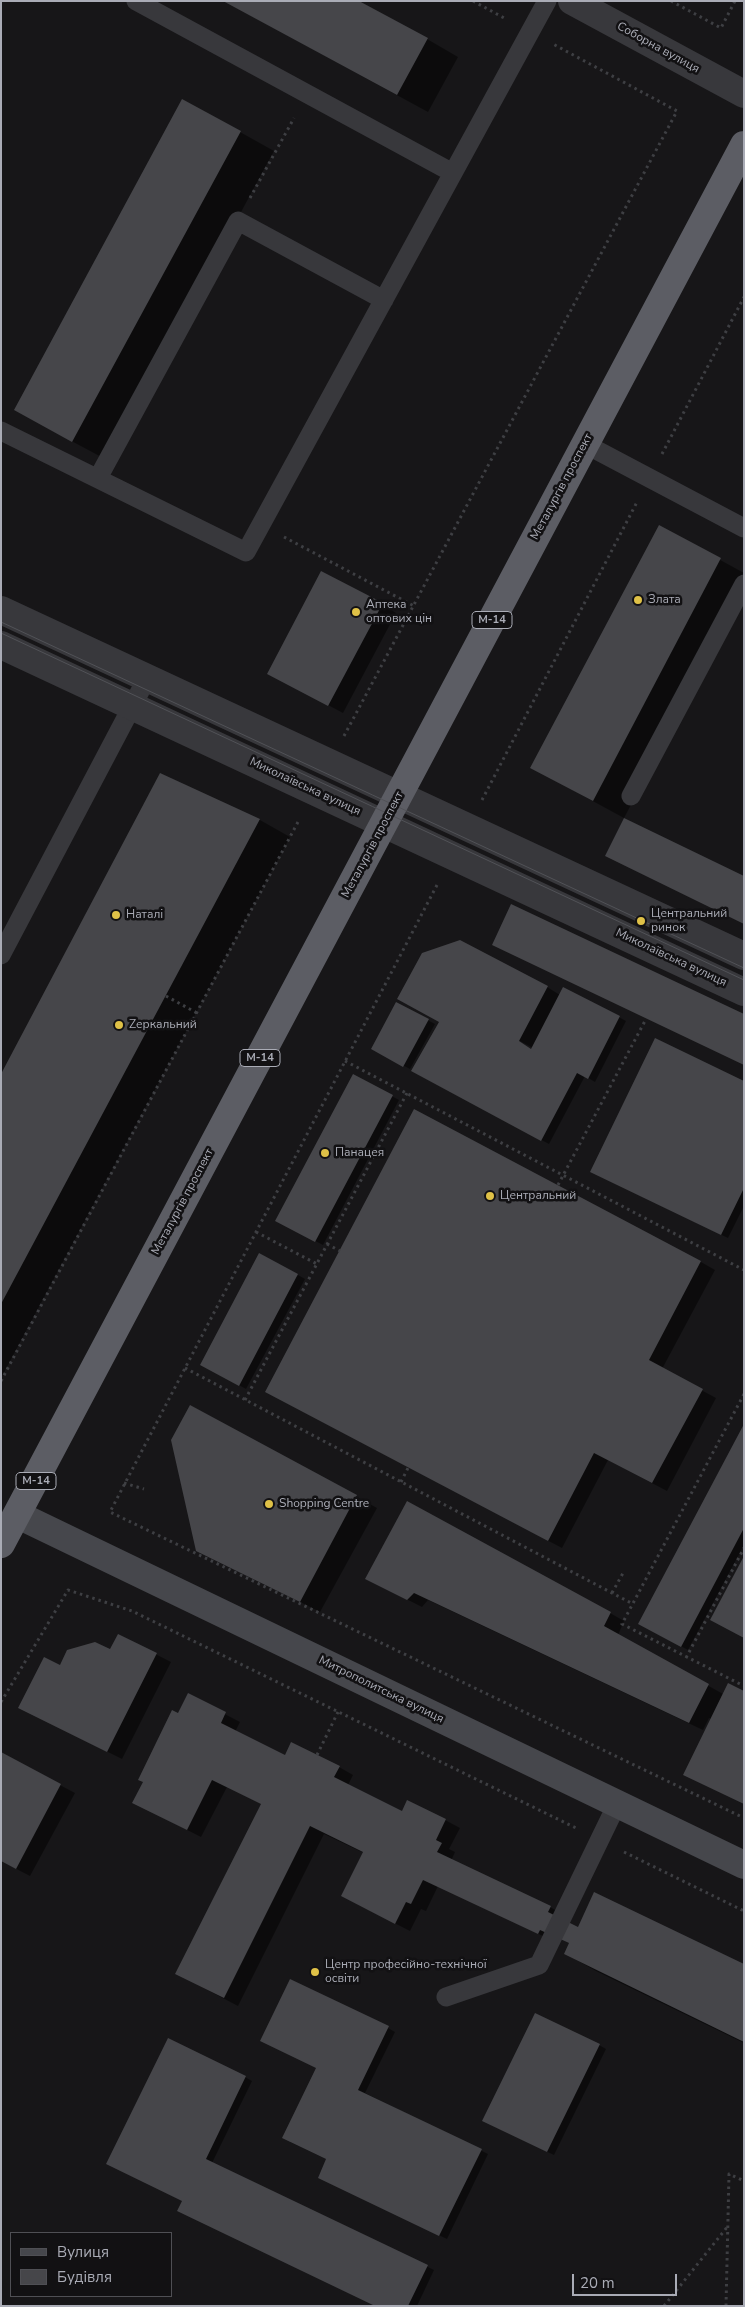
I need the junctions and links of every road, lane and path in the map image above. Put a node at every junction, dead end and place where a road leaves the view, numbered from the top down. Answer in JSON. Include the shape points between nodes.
{"nodes":[{"id":1,"x":136,"y":1,"type":"edge"},
{"id":2,"x":473,"y":1,"type":"edge"},
{"id":3,"x":547,"y":1,"type":"edge"},
{"id":4,"x":572,"y":1,"type":"edge"},
{"id":5,"x":671,"y":1,"type":"edge"},
{"id":6,"x":735,"y":1,"type":"edge"},
{"id":7,"x":530,"y":32,"type":"junction"},
{"id":8,"x":307,"y":93,"type":"junction"},
{"id":9,"x":744,"y":94,"type":"edge"},
{"id":10,"x":744,"y":145,"type":"edge"},
{"id":11,"x":453,"y":173,"type":"junction"},
{"id":12,"x":238,"y":220,"type":"junction"},
{"id":13,"x":744,"y":298,"type":"edge"},
{"id":14,"x":384,"y":300,"type":"junction"},
{"id":15,"x":1,"y":431,"type":"edge"},
{"id":16,"x":585,"y":444,"type":"junction"},
{"id":17,"x":98,"y":478,"type":"junction"},
{"id":18,"x":650,"y":478,"type":"junction"},
{"id":19,"x":261,"y":525,"type":"junction"},
{"id":20,"x":744,"y":528,"type":"edge"},
{"id":21,"x":744,"y":584,"type":"edge"},
{"id":22,"x":414,"y":606,"type":"junction"},
{"id":23,"x":1,"y":610,"type":"edge"},
{"id":24,"x":1,"y":645,"type":"edge"},
{"id":25,"x":147,"y":678,"type":"junction"},
{"id":26,"x":132,"y":706,"type":"junction"},
{"id":27,"x":344,"y":736,"type":"dead end"},
{"id":28,"x":399,"y":796,"type":"junction"},
{"id":29,"x":631,"y":796,"type":"dead end"},
{"id":30,"x":481,"y":800,"type":"dead end"},
{"id":31,"x":299,"y":820,"type":"dead end"},
{"id":32,"x":384,"y":823,"type":"junction"},
{"id":33,"x":437,"y":886,"type":"dead end"},
{"id":34,"x":1,"y":955,"type":"edge"},
{"id":35,"x":744,"y":956,"type":"edge"},
{"id":36,"x":744,"y":992,"type":"edge"},
{"id":37,"x":166,"y":996,"type":"dead end"},
{"id":38,"x":197,"y":1013,"type":"junction"},
{"id":39,"x":646,"y":1019,"type":"dead end"},
{"id":40,"x":345,"y":1061,"type":"junction"},
{"id":41,"x":407,"y":1093,"type":"junction"},
{"id":42,"x":563,"y":1175,"type":"junction"},
{"id":43,"x":558,"y":1185,"type":"dead end"},
{"id":44,"x":256,"y":1232,"type":"junction"},
{"id":45,"x":327,"y":1244,"type":"junction"},
{"id":46,"x":340,"y":1251,"type":"dead end"},
{"id":47,"x":317,"y":1264,"type":"junction"},
{"id":48,"x":744,"y":1270,"type":"edge"},
{"id":49,"x":185,"y":1368,"type":"junction"},
{"id":50,"x":1,"y":1381,"type":"edge"},
{"id":51,"x":744,"y":1394,"type":"edge"},
{"id":52,"x":245,"y":1400,"type":"junction"},
{"id":53,"x":408,"y":1468,"type":"dead end"},
{"id":54,"x":401,"y":1482,"type":"junction"},
{"id":55,"x":124,"y":1483,"type":"junction"},
{"id":56,"x":144,"y":1489,"type":"dead end"},
{"id":57,"x":18,"y":1515,"type":"junction"},
{"id":58,"x":1,"y":1544,"type":"edge"},
{"id":59,"x":744,"y":1548,"type":"edge"},
{"id":60,"x":623,"y":1573,"type":"dead end"},
{"id":61,"x":612,"y":1593,"type":"junction"},
{"id":62,"x":633,"y":1604,"type":"junction"},
{"id":63,"x":686,"y":1658,"type":"junction"},
{"id":64,"x":744,"y":1686,"type":"edge"},
{"id":65,"x":1,"y":1702,"type":"edge"},
{"id":66,"x":338,"y":1712,"type":"junction"},
{"id":67,"x":317,"y":1755,"type":"dead end"},
{"id":68,"x":617,"y":1804,"type":"junction"},
{"id":69,"x":744,"y":1818,"type":"edge"},
{"id":70,"x":599,"y":1839,"type":"junction"},
{"id":71,"x":744,"y":1865,"type":"edge"},
{"id":72,"x":744,"y":1911,"type":"edge"},
{"id":73,"x":446,"y":1997,"type":"dead end"},
{"id":74,"x":744,"y":2181,"type":"edge"},
{"id":75,"x":728,"y":2226,"type":"junction"},
{"id":76,"x":664,"y":2306,"type":"edge"},
{"id":77,"x":726,"y":2306,"type":"edge"}],
"edges":[{"from":1,"to":8,"type":"lane"},
{"from":2,"to":7,"type":"path"},
{"from":3,"to":7,"type":"lane"},
{"from":4,"to":9,"type":"street","name":"Соборна вулиця"},
{"from":5,"to":6,"type":"path","via":[[721,28]]},
{"from":7,"to":11,"type":"lane"},
{"from":7,"to":22,"type":"path","via":[[677,111]]},
{"from":8,"to":11,"type":"lane"},
{"from":8,"to":12,"type":"path"},
{"from":10,"to":16,"type":"highway","name":"Металургів проспект","number":"М-14"},
{"from":11,"to":14,"type":"lane"},
{"from":12,"to":14,"type":"lane"},
{"from":12,"to":17,"type":"lane"},
{"from":13,"to":18,"type":"path"},
{"from":14,"to":19,"type":"lane"},
{"from":15,"to":17,"type":"lane"},
{"from":16,"to":18,"type":"lane"},
{"from":16,"to":28,"type":"highway","name":"Металургів проспект","number":"М-14"},
{"from":17,"to":19,"type":"lane","via":[[246,552]]},
{"from":18,"to":20,"type":"lane"},
{"from":18,"to":30,"type":"path"},
{"from":19,"to":22,"type":"path"},
{"from":21,"to":29,"type":"lane"},
{"from":22,"to":27,"type":"path"},
{"from":23,"to":25,"type":"street"},
{"from":24,"to":26,"type":"street","name":"Миколаївська вулиця"},
{"from":25,"to":26,"type":"lane"},
{"from":25,"to":28,"type":"street"},
{"from":26,"to":32,"type":"street","name":"Миколаївська вулиця"},
{"from":26,"to":34,"type":"lane"},
{"from":28,"to":32,"type":"highway","name":"Металургів проспект","number":"М-14"},
{"from":28,"to":35,"type":"street"},
{"from":31,"to":38,"type":"path"},
{"from":32,"to":36,"type":"street","name":"Миколаївська вулиця"},
{"from":32,"to":57,"type":"highway","name":"Металургів проспект","number":"М-14"},
{"from":33,"to":40,"type":"path"},
{"from":37,"to":38,"type":"path"},
{"from":38,"to":50,"type":"path"},
{"from":39,"to":42,"type":"path"},
{"from":40,"to":41,"type":"path"},
{"from":40,"to":44,"type":"path"},
{"from":41,"to":42,"type":"path"},
{"from":41,"to":45,"type":"path"},
{"from":42,"to":43,"type":"path"},
{"from":42,"to":48,"type":"path"},
{"from":44,"to":47,"type":"path"},
{"from":44,"to":49,"type":"path"},
{"from":45,"to":46,"type":"path"},
{"from":45,"to":47,"type":"path"},
{"from":47,"to":52,"type":"path"},
{"from":49,"to":52,"type":"path"},
{"from":49,"to":55,"type":"path"},
{"from":51,"to":62,"type":"path"},
{"from":52,"to":54,"type":"path"},
{"from":53,"to":54,"type":"path"},
{"from":54,"to":61,"type":"path"},
{"from":55,"to":56,"type":"path"},
{"from":55,"to":69,"type":"path","via":[[110,1512]]},
{"from":57,"to":58,"type":"highway","name":"Металургів проспект","number":"М-14"},
{"from":57,"to":68,"type":"main road","name":"Митрополитська вулиця"},
{"from":59,"to":63,"type":"path"},
{"from":60,"to":61,"type":"path"},
{"from":61,"to":62,"type":"path"},
{"from":62,"to":63,"type":"path","via":[[622,1624]]},
{"from":63,"to":64,"type":"path"},
{"from":65,"to":66,"type":"path","via":[[68,1590],[132,1611]]},
{"from":66,"to":67,"type":"path"},
{"from":66,"to":70,"type":"path"},
{"from":68,"to":70,"type":"lane"},
{"from":68,"to":71,"type":"main road","name":"Митрополитська вулиця"},
{"from":70,"to":72,"type":"path"},
{"from":70,"to":73,"type":"lane","via":[[539,1965]]},
{"from":74,"to":75,"type":"path","via":[[729,2174]]},
{"from":75,"to":76,"type":"path"},
{"from":75,"to":77,"type":"path"}]}
